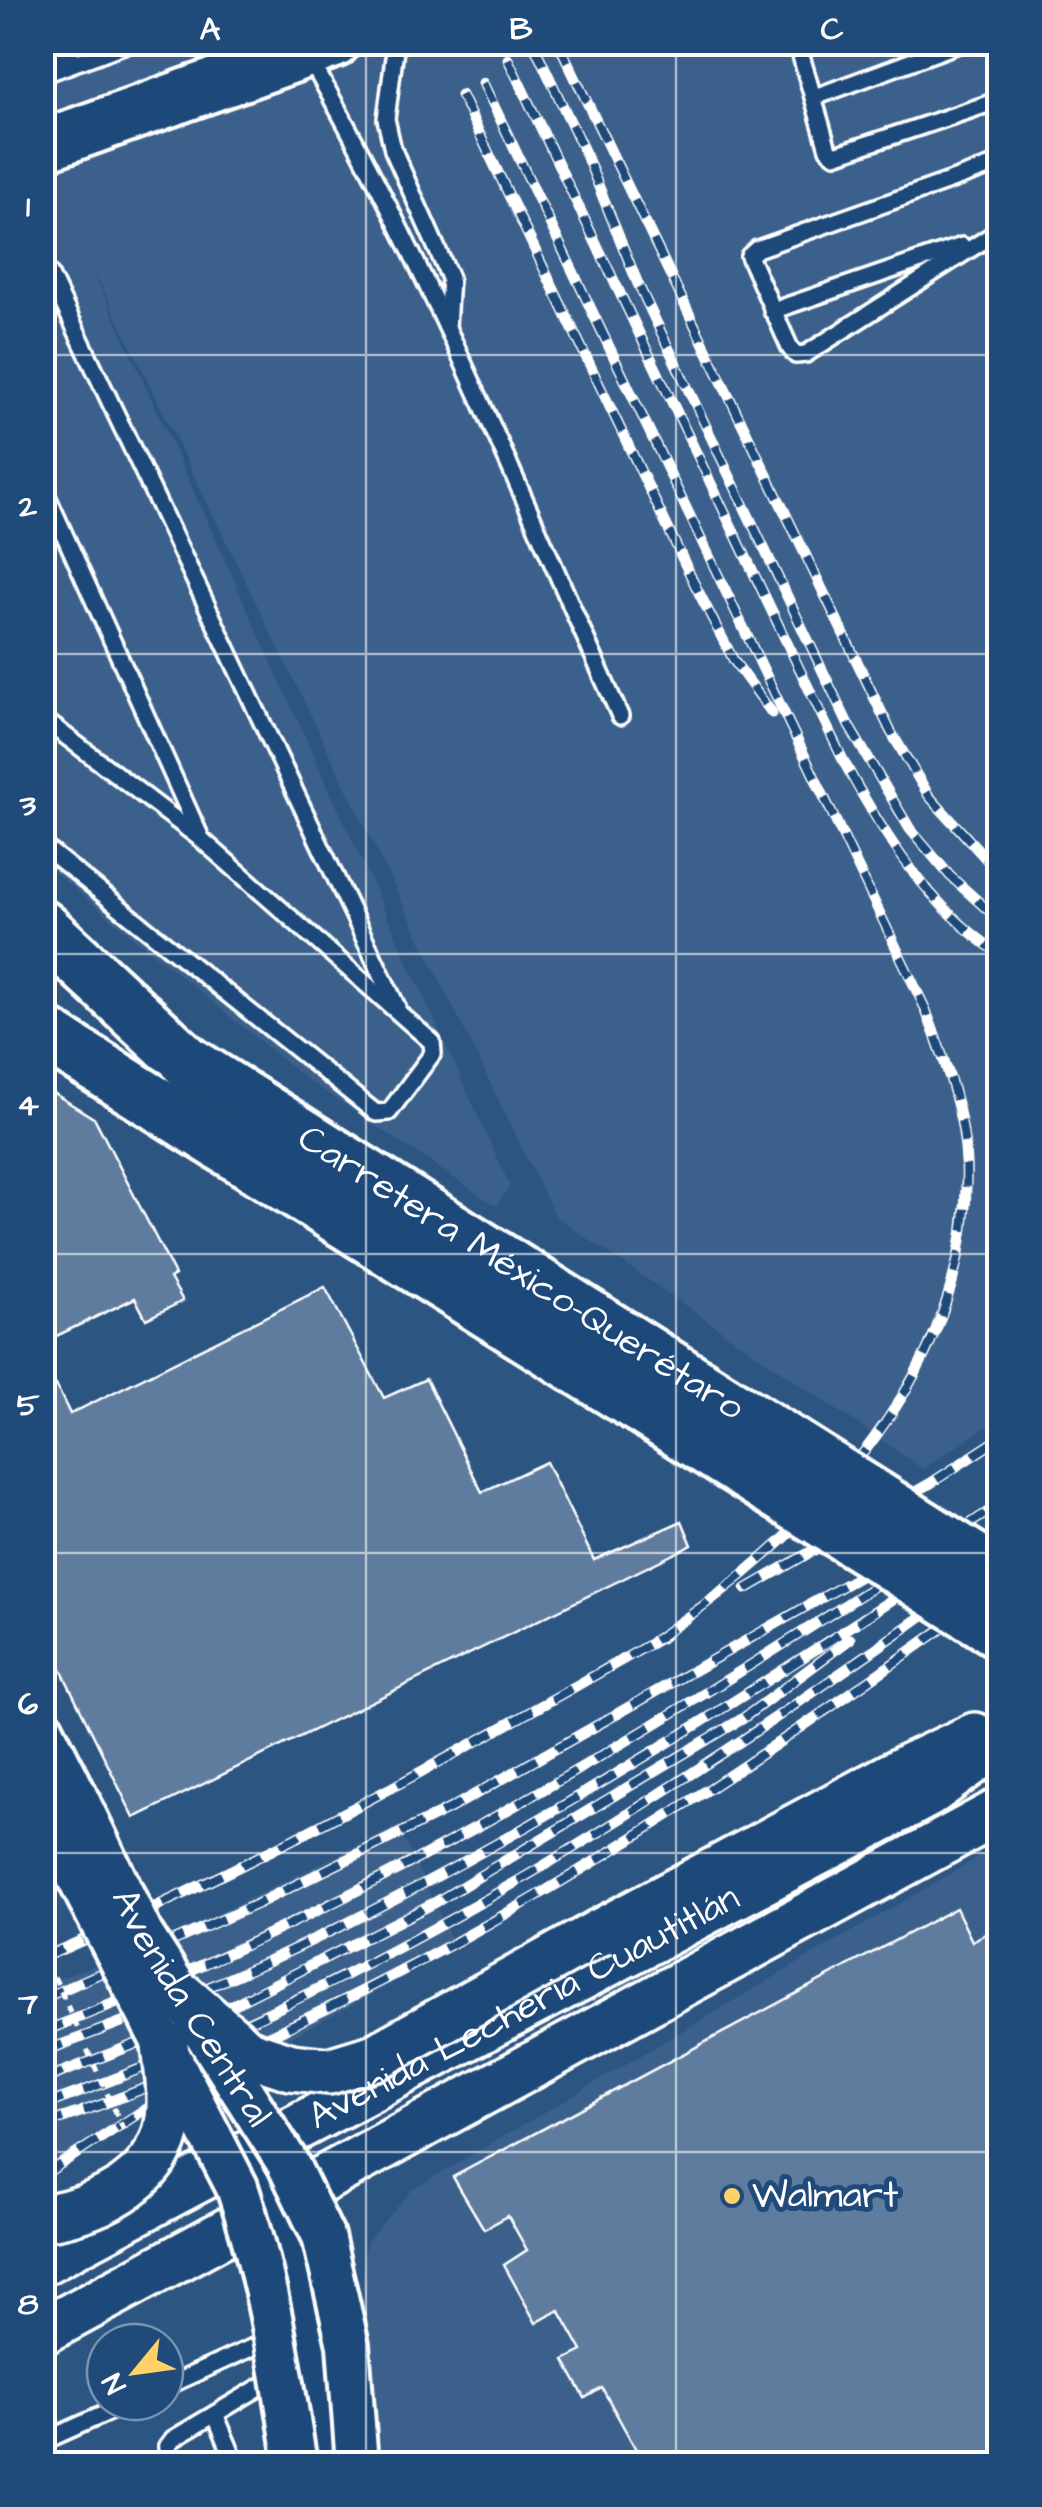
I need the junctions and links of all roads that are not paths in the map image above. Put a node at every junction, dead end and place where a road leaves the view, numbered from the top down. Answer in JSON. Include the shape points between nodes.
{"nodes":[{"id":1,"x":56,"y":42,"type":"edge"},
{"id":2,"x":132,"y":42,"type":"edge"},
{"id":3,"x":396,"y":42,"type":"edge"},
{"id":4,"x":797,"y":42,"type":"edge"},
{"id":5,"x":964,"y":42,"type":"edge"},
{"id":6,"x":42,"y":47,"type":"edge"},
{"id":7,"x":320,"y":48,"type":"edge"},
{"id":8,"x":42,"y":74,"type":"edge"},
{"id":9,"x":815,"y":97,"type":"junction"},
{"id":10,"x":1000,"y":100,"type":"edge"},
{"id":11,"x":42,"y":146,"type":"edge"},
{"id":12,"x":1000,"y":162,"type":"edge"},
{"id":13,"x":993,"y":234,"type":"edge"},
{"id":14,"x":42,"y":270,"type":"edge"},
{"id":15,"x":772,"y":311,"type":"junction"},
{"id":16,"x":447,"y":331,"type":"junction"},
{"id":17,"x":42,"y":485,"type":"edge"},
{"id":18,"x":620,"y":716,"type":"dead end"},
{"id":19,"x":42,"y":718,"type":"edge"},
{"id":20,"x":201,"y":840,"type":"junction"},
{"id":21,"x":42,"y":846,"type":"edge"},
{"id":22,"x":42,"y":927,"type":"edge"},
{"id":23,"x":42,"y":972,"type":"edge"},
{"id":24,"x":401,"y":1016,"type":"junction"},
{"id":25,"x":42,"y":1032,"type":"edge"},
{"id":26,"x":42,"y":1060,"type":"edge"},
{"id":27,"x":187,"y":1062,"type":"junction"},
{"id":28,"x":390,"y":1253,"type":"junction"},
{"id":29,"x":1000,"y":1576,"type":"edge"},
{"id":30,"x":1000,"y":1632,"type":"edge"},
{"id":31,"x":1000,"y":1725,"type":"edge"},
{"id":32,"x":42,"y":1728,"type":"edge"},
{"id":33,"x":1000,"y":1742,"type":"edge"},
{"id":34,"x":56,"y":1794,"type":"edge"},
{"id":35,"x":998,"y":1814,"type":"edge"},
{"id":36,"x":181,"y":1995,"type":"junction"},
{"id":37,"x":165,"y":2045,"type":"junction"},
{"id":38,"x":257,"y":2152,"type":"junction"},
{"id":39,"x":281,"y":2202,"type":"junction"},
{"id":40,"x":42,"y":2218,"type":"edge"},
{"id":41,"x":42,"y":2262,"type":"edge"},
{"id":42,"x":42,"y":2332,"type":"edge"},
{"id":43,"x":306,"y":2341,"type":"junction"},
{"id":44,"x":185,"y":2380,"type":"edge"},
{"id":45,"x":214,"y":2414,"type":"junction"},
{"id":46,"x":86,"y":2422,"type":"edge"},
{"id":47,"x":42,"y":2442,"type":"edge"},
{"id":48,"x":173,"y":2464,"type":"edge"},
{"id":49,"x":236,"y":2464,"type":"edge"},
{"id":50,"x":296,"y":2464,"type":"edge"},
{"id":51,"x":328,"y":2464,"type":"edge"},
{"id":52,"x":357,"y":2464,"type":"edge"}],
"edges":[{"from":1,"to":6,"type":"main road"},
{"from":2,"to":8,"type":"lane"},
{"from":3,"to":16,"type":"lane","via":[[386,119],[393,150],[450,278]]},
{"from":4,"to":9,"type":"lane"},
{"from":5,"to":9,"type":"lane"},
{"from":7,"to":11,"type":"main road"},
{"from":7,"to":16,"type":"lane"},
{"from":9,"to":10,"type":"lane","via":[[834,155]]},
{"from":12,"to":15,"type":"lane","via":[[756,248],[751,267]]},
{"from":13,"to":15,"type":"lane"},
{"from":13,"to":15,"type":"lane","via":[[806,354],[790,348]]},
{"from":14,"to":24,"type":"lane","via":[[58,291]]},
{"from":16,"to":18,"type":"lane"},
{"from":17,"to":20,"type":"lane"},
{"from":19,"to":20,"type":"lane"},
{"from":20,"to":24,"type":"lane"},
{"from":21,"to":24,"type":"lane","via":[[382,1116],[435,1047]]},
{"from":22,"to":27,"type":"highway"},
{"from":23,"to":27,"type":"highway","name":"Carretera México-Querétaro"},
{"from":25,"to":28,"type":"highway","name":"Carretera México-Querétaro","bridge":true},
{"from":26,"to":28,"type":"highway","bridge":true,"via":[[244,1187]]},
{"from":27,"to":29,"type":"highway","name":"Carretera México-Querétaro","bridge":true},
{"from":28,"to":30,"type":"highway","name":"Carretera México-Querétaro","bridge":true},
{"from":31,"to":36,"type":"main road","bridge":true,"via":[[908,1767],[375,2057],[330,2072],[248,2053]]},
{"from":32,"to":34,"type":"street","name":"Avenida Central"},
{"from":33,"to":38,"type":"main road","name":"Avenida Lecheria Cuautitlán","via":[[928,1794]]},
{"from":34,"to":36,"type":"street","name":"Avenida Central","bridge":true},
{"from":34,"to":37,"type":"street","name":"Avenida Central","bridge":true},
{"from":35,"to":39,"type":"main road","name":"Avenida Lecheria Cuautitlán"},
{"from":36,"to":52,"type":"street","name":"Avenida Central","bridge":true,"via":[[287,2162],[323,2236],[348,2345]]},
{"from":37,"to":40,"type":"main road","bridge":true,"via":[[170,2108],[155,2158],[117,2195],[76,2213]]},
{"from":37,"to":50,"type":"street","name":"Avenida Central","bridge":true,"via":[[238,2187],[260,2252]]},
{"from":38,"to":39,"type":"street"},
{"from":38,"to":41,"type":"main road","name":"Avenida Lecheria Cuautitlán"},
{"from":39,"to":42,"type":"main road","name":"Avenida Lecheria Cuautitlán"},
{"from":39,"to":43,"type":"street"},
{"from":43,"to":44,"type":"lane"},
{"from":43,"to":45,"type":"lane"},
{"from":43,"to":51,"type":"street"},
{"from":45,"to":48,"type":"lane","via":[[173,2439],[167,2447]]},
{"from":45,"to":49,"type":"lane"},
{"from":46,"to":47,"type":"lane"}]}
